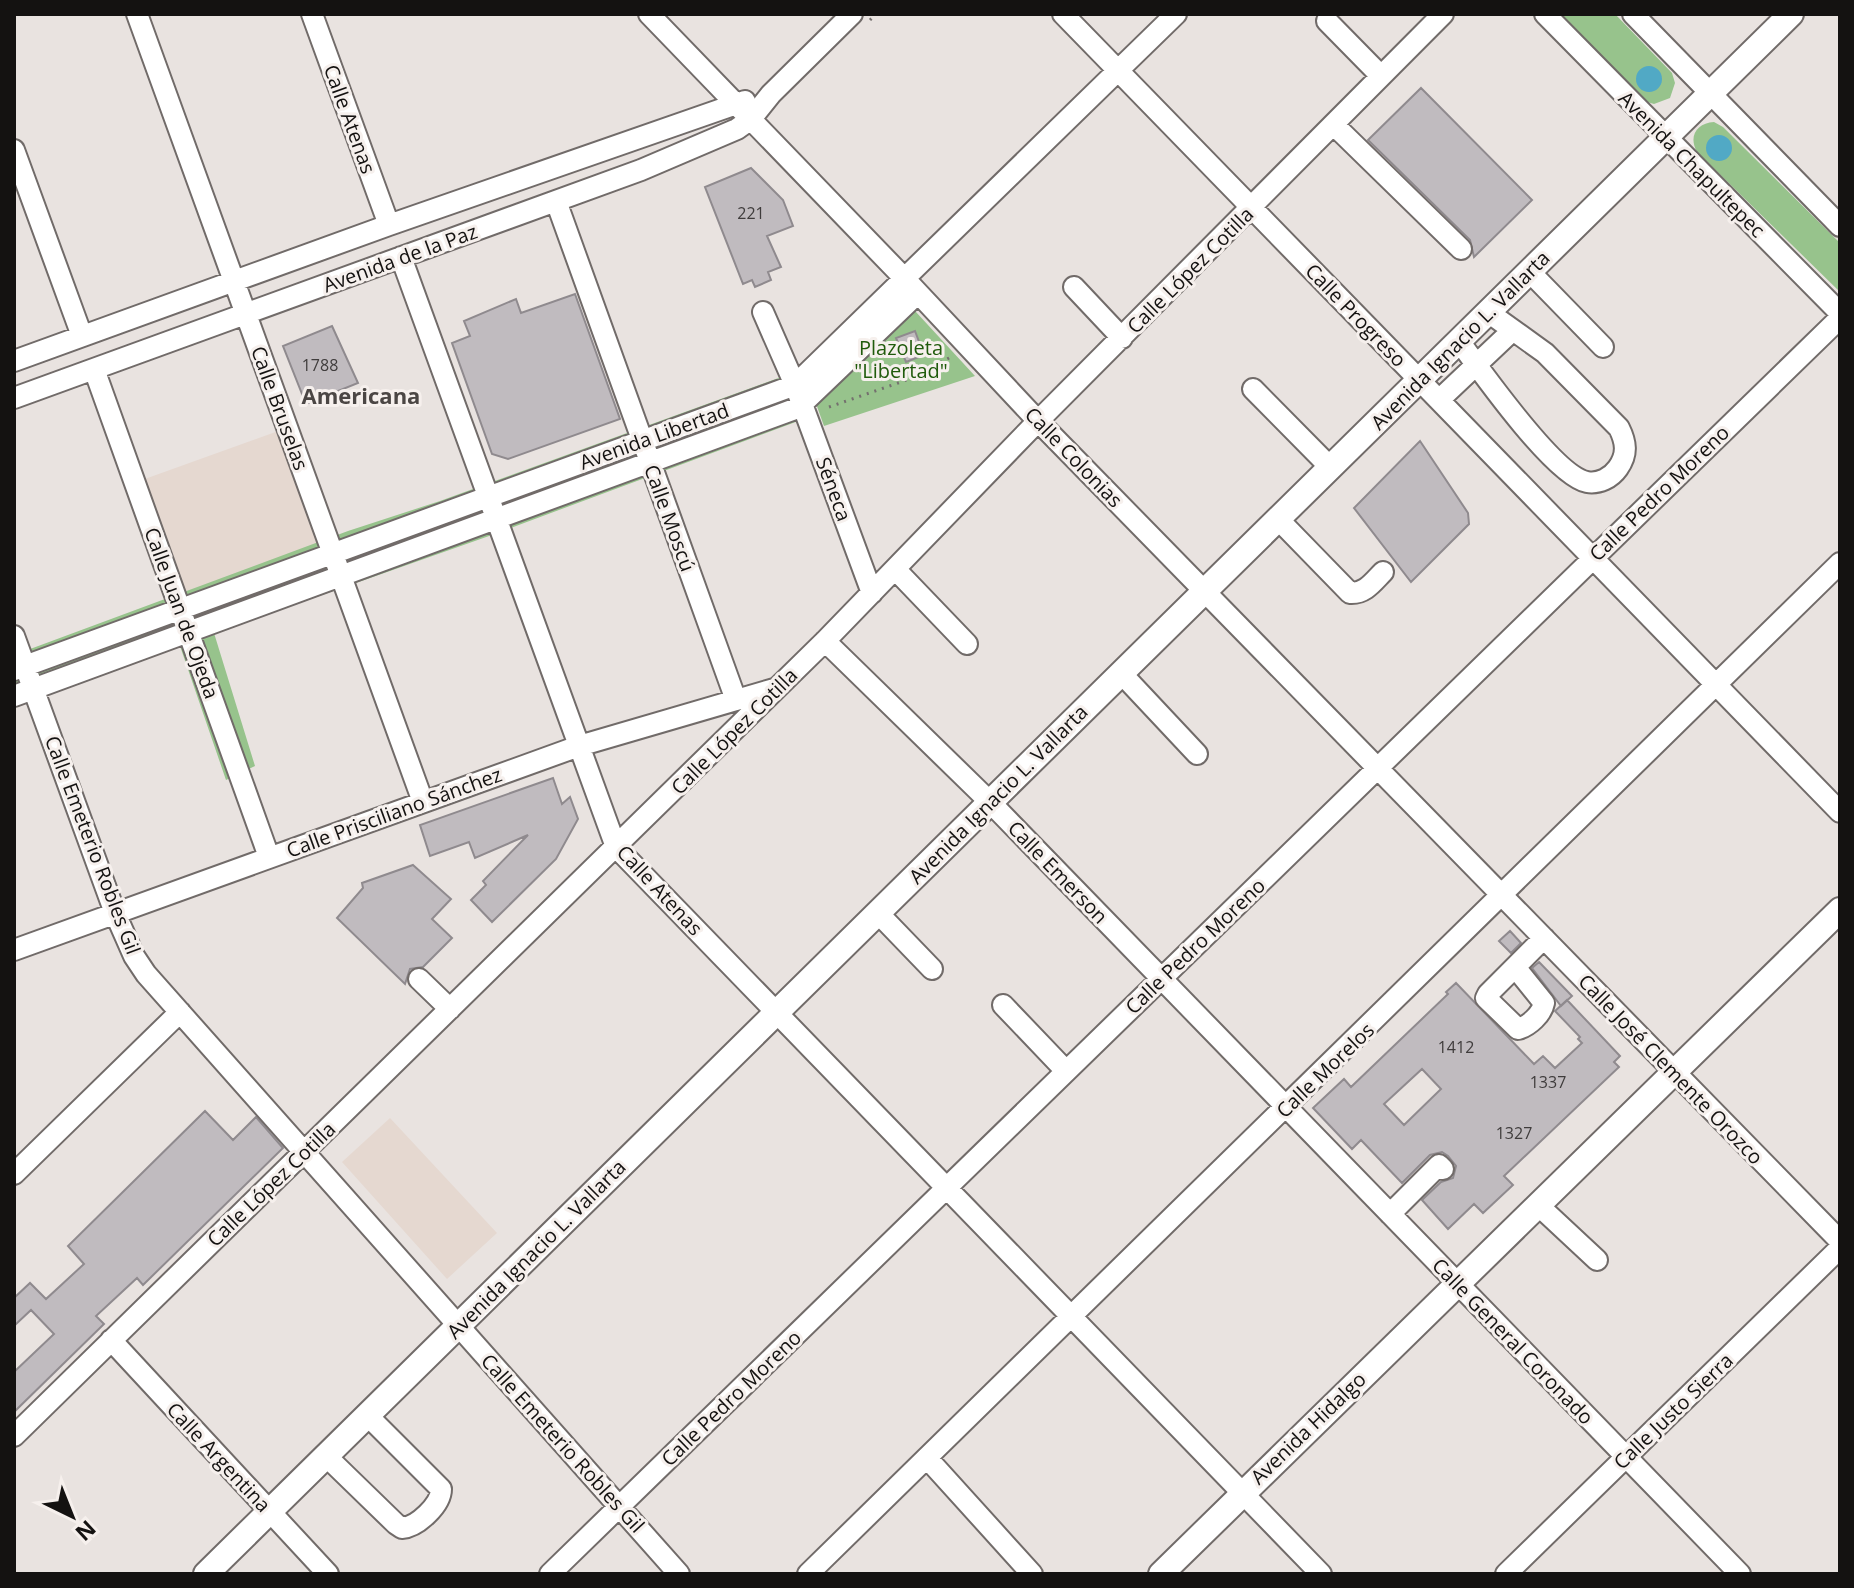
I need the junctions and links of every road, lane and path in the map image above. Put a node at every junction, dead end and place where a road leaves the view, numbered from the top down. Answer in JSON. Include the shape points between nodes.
{"nodes":[{"id":1,"x":137,"y":14,"type":"edge"},
{"id":2,"x":312,"y":14,"type":"edge"},
{"id":3,"x":649,"y":14,"type":"edge"},
{"id":4,"x":852,"y":14,"type":"edge"},
{"id":5,"x":1063,"y":14,"type":"edge"},
{"id":6,"x":1176,"y":14,"type":"edge"},
{"id":7,"x":1443,"y":14,"type":"edge"},
{"id":8,"x":1545,"y":14,"type":"edge"},
{"id":9,"x":1633,"y":14,"type":"edge"},
{"id":10,"x":1791,"y":14,"type":"edge"},
{"id":11,"x":1327,"y":21,"type":"dead end"},
{"id":12,"x":1118,"y":71,"type":"junction"},
{"id":13,"x":1381,"y":76,"type":"junction"},
{"id":14,"x":771,"y":94,"type":"junction"},
{"id":15,"x":1709,"y":94,"type":"junction"},
{"id":16,"x":736,"y":104,"type":"junction"},
{"id":17,"x":751,"y":119,"type":"junction"},
{"id":18,"x":1334,"y":125,"type":"junction"},
{"id":19,"x":1665,"y":138,"type":"junction"},
{"id":20,"x":14,"y":150,"type":"edge"},
{"id":21,"x":556,"y":201,"type":"junction"},
{"id":22,"x":1252,"y":209,"type":"junction"},
{"id":23,"x":389,"y":225,"type":"junction"},
{"id":24,"x":1840,"y":226,"type":"edge"},
{"id":25,"x":1461,"y":249,"type":"dead end"},
{"id":26,"x":401,"y":257,"type":"junction"},
{"id":27,"x":1529,"y":271,"type":"junction"},
{"id":28,"x":234,"y":281,"type":"junction"},
{"id":29,"x":912,"y":286,"type":"junction"},
{"id":30,"x":1074,"y":287,"type":"dead end"},
{"id":31,"x":763,"y":312,"type":"dead end"},
{"id":32,"x":1488,"y":312,"type":"junction"},
{"id":33,"x":246,"y":313,"type":"junction"},
{"id":34,"x":1840,"y":315,"type":"edge"},
{"id":35,"x":1513,"y":330,"type":"junction"},
{"id":36,"x":82,"y":336,"type":"junction"},
{"id":37,"x":1122,"y":338,"type":"junction"},
{"id":38,"x":1459,"y":341,"type":"junction"},
{"id":39,"x":968,"y":346,"type":"junction"},
{"id":40,"x":1603,"y":347,"type":"dead end"},
{"id":41,"x":14,"y":361,"type":"edge"},
{"id":42,"x":1476,"y":365,"type":"junction"},
{"id":43,"x":94,"y":369,"type":"junction"},
{"id":44,"x":1419,"y":380,"type":"junction"},
{"id":45,"x":1253,"y":389,"type":"dead end"},
{"id":46,"x":14,"y":398,"type":"edge"},
{"id":47,"x":1439,"y":400,"type":"junction"},
{"id":48,"x":802,"y":402,"type":"junction"},
{"id":49,"x":1038,"y":421,"type":"junction"},
{"id":50,"x":642,"y":441,"type":"junction"},
{"id":51,"x":651,"y":464,"type":"junction"},
{"id":52,"x":1330,"y":467,"type":"junction"},
{"id":53,"x":488,"y":497,"type":"junction"},
{"id":54,"x":1278,"y":519,"type":"junction"},
{"id":55,"x":497,"y":520,"type":"junction"},
{"id":56,"x":333,"y":553,"type":"junction"},
{"id":57,"x":1593,"y":558,"type":"junction"},
{"id":58,"x":1840,"y":563,"type":"edge"},
{"id":59,"x":895,"y":569,"type":"junction"},
{"id":60,"x":1383,"y":572,"type":"dead end"},
{"id":61,"x":341,"y":577,"type":"junction"},
{"id":62,"x":1205,"y":590,"type":"junction"},
{"id":63,"x":872,"y":593,"type":"junction"},
{"id":64,"x":181,"y":609,"type":"junction"},
{"id":65,"x":190,"y":632,"type":"junction"},
{"id":66,"x":14,"y":636,"type":"edge"},
{"id":67,"x":825,"y":641,"type":"junction"},
{"id":68,"x":967,"y":644,"type":"dead end"},
{"id":69,"x":20,"y":668,"type":"edge"},
{"id":70,"x":1121,"y":673,"type":"junction"},
{"id":71,"x":1717,"y":685,"type":"junction"},
{"id":72,"x":778,"y":687,"type":"junction"},
{"id":73,"x":34,"y":689,"type":"junction"},
{"id":74,"x":14,"y":696,"type":"edge"},
{"id":75,"x":736,"y":700,"type":"junction"},
{"id":76,"x":579,"y":746,"type":"junction"},
{"id":77,"x":1197,"y":754,"type":"dead end"},
{"id":78,"x":1378,"y":767,"type":"junction"},
{"id":79,"x":423,"y":802,"type":"junction"},
{"id":80,"x":990,"y":802,"type":"junction"},
{"id":81,"x":1840,"y":812,"type":"edge"},
{"id":82,"x":616,"y":847,"type":"junction"},
{"id":83,"x":269,"y":857,"type":"junction"},
{"id":84,"x":1503,"y":896,"type":"junction"},
{"id":85,"x":1840,"y":910,"type":"edge"},
{"id":86,"x":115,"y":913,"type":"junction"},
{"id":87,"x":878,"y":913,"type":"junction"},
{"id":88,"x":1544,"y":938,"type":"junction"},
{"id":89,"x":14,"y":950,"type":"edge"},
{"id":90,"x":1515,"y":967,"type":"dead end"},
{"id":91,"x":932,"y":969,"type":"dead end"},
{"id":92,"x":1161,"y":978,"type":"junction"},
{"id":93,"x":419,"y":979,"type":"dead end"},
{"id":94,"x":1003,"y":1005,"type":"dead end"},
{"id":95,"x":450,"y":1009,"type":"junction"},
{"id":96,"x":180,"y":1012,"type":"junction"},
{"id":97,"x":776,"y":1013,"type":"junction"},
{"id":98,"x":1066,"y":1071,"type":"junction"},
{"id":99,"x":1675,"y":1072,"type":"junction"},
{"id":100,"x":1287,"y":1107,"type":"junction"},
{"id":101,"x":304,"y":1152,"type":"junction"},
{"id":102,"x":1443,"y":1169,"type":"dead end"},
{"id":103,"x":14,"y":1174,"type":"edge"},
{"id":104,"x":946,"y":1188,"type":"junction"},
{"id":105,"x":1538,"y":1205,"type":"junction"},
{"id":106,"x":1390,"y":1214,"type":"junction"},
{"id":107,"x":1840,"y":1241,"type":"edge"},
{"id":108,"x":1840,"y":1248,"type":"edge"},
{"id":109,"x":1597,"y":1260,"type":"dead end"},
{"id":110,"x":1457,"y":1283,"type":"junction"},
{"id":111,"x":1071,"y":1317,"type":"junction"},
{"id":112,"x":459,"y":1325,"type":"junction"},
{"id":113,"x":111,"y":1340,"type":"junction"},
{"id":114,"x":371,"y":1411,"type":"junction"},
{"id":115,"x":14,"y":1436,"type":"edge"},
{"id":116,"x":326,"y":1456,"type":"junction"},
{"id":117,"x":1627,"y":1457,"type":"junction"},
{"id":118,"x":927,"y":1458,"type":"junction"},
{"id":119,"x":439,"y":1472,"type":"dead end"},
{"id":120,"x":1241,"y":1493,"type":"junction"},
{"id":121,"x":620,"y":1506,"type":"junction"},
{"id":122,"x":270,"y":1511,"type":"junction"},
{"id":123,"x":206,"y":1574,"type":"edge"},
{"id":124,"x":328,"y":1574,"type":"edge"},
{"id":125,"x":550,"y":1574,"type":"edge"},
{"id":126,"x":679,"y":1574,"type":"edge"},
{"id":127,"x":808,"y":1574,"type":"edge"},
{"id":128,"x":1032,"y":1574,"type":"edge"},
{"id":129,"x":1161,"y":1574,"type":"edge"},
{"id":130,"x":1321,"y":1574,"type":"edge"},
{"id":131,"x":1506,"y":1574,"type":"edge"},
{"id":132,"x":1740,"y":1574,"type":"edge"}],
"edges":[{"from":1,"to":28,"type":"street","name":"Calle Bruselas"},
{"from":2,"to":23,"type":"street","name":"Calle Atenas"},
{"from":3,"to":16,"type":"street","name":"Calle Colonias"},
{"from":4,"to":14,"type":"street","name":"Avenida de la Paz"},
{"from":5,"to":12,"type":"street","name":"Calle Progreso"},
{"from":6,"to":12,"type":"street","name":"Avenida Libertad"},
{"from":7,"to":13,"type":"street","name":"Calle López Cotilla"},
{"from":8,"to":19,"type":"street","name":"Avenida Chapultepec"},
{"from":9,"to":15,"type":"street"},
{"from":10,"to":15,"type":"main road","name":"Avenida Ignacio L. Vallarta"},
{"from":11,"to":13,"type":"street"},
{"from":12,"to":22,"type":"street","name":"Calle Progreso"},
{"from":12,"to":29,"type":"street","name":"Avenida Libertad"},
{"from":13,"to":18,"type":"street","name":"Calle López Cotilla"},
{"from":14,"to":16,"type":"street","name":"Avenida de la Paz"},
{"from":14,"to":17,"type":"street","name":"Avenida de la Paz"},
{"from":15,"to":19,"type":"main road","name":"Avenida Ignacio L. Vallarta"},
{"from":15,"to":24,"type":"street"},
{"from":16,"to":17,"type":"street","name":"Calle Colonias"},
{"from":16,"to":23,"type":"street","name":"Avenida de la Paz"},
{"from":17,"to":21,"type":"street","name":"Avenida de la Paz","via":[[655,164]]},
{"from":17,"to":29,"type":"street","name":"Calle Colonias"},
{"from":18,"to":22,"type":"street","name":"Calle López Cotilla"},
{"from":18,"to":25,"type":"street"},
{"from":19,"to":27,"type":"main road","name":"Avenida Ignacio L. Vallarta"},
{"from":19,"to":34,"type":"street","name":"Avenida Chapultepec"},
{"from":20,"to":36,"type":"street"},
{"from":21,"to":26,"type":"street","name":"Avenida de la Paz"},
{"from":21,"to":50,"type":"street","name":"Calle Moscú"},
{"from":22,"to":37,"type":"street","name":"Calle López Cotilla"},
{"from":22,"to":44,"type":"street","name":"Calle Progreso"},
{"from":23,"to":28,"type":"street","name":"Avenida de la Paz"},
{"from":26,"to":33,"type":"street","name":"Avenida de la Paz"},
{"from":26,"to":53,"type":"street","name":"Calle Atenas"},
{"from":27,"to":32,"type":"main road","name":"Avenida Ignacio L. Vallarta"},
{"from":27,"to":40,"type":"street"},
{"from":28,"to":33,"type":"street","name":"Calle Bruselas"},
{"from":28,"to":36,"type":"street","name":"Avenida de la Paz"},
{"from":29,"to":39,"type":"street","name":"Calle Colonias"},
{"from":29,"to":48,"type":"street","name":"Avenida Libertad"},
{"from":30,"to":37,"type":"street"},
{"from":31,"to":48,"type":"street","name":"Séneca"},
{"from":32,"to":35,"type":"street"},
{"from":32,"to":38,"type":"main road","name":"Avenida Ignacio L. Vallarta"},
{"from":33,"to":43,"type":"street","name":"Avenida de la Paz"},
{"from":33,"to":56,"type":"street","name":"Calle Bruselas"},
{"from":34,"to":57,"type":"street","name":"Calle Pedro Moreno"},
{"from":35,"to":42,"type":"street"},
{"from":35,"to":42,"type":"street","via":[[1551,358],[1619,428],[1625,457],[1616,472],[1600,483],[1571,475],[1510,411]]},
{"from":36,"to":41,"type":"street","name":"Avenida de la Paz"},
{"from":37,"to":49,"type":"street","name":"Calle López Cotilla"},
{"from":38,"to":42,"type":"street"},
{"from":38,"to":44,"type":"main road","name":"Avenida Ignacio L. Vallarta"},
{"from":39,"to":48,"type":"path","via":[[904,381]]},
{"from":39,"to":49,"type":"street","name":"Calle Colonias"},
{"from":42,"to":47,"type":"street"},
{"from":43,"to":46,"type":"street","name":"Avenida de la Paz"},
{"from":43,"to":64,"type":"street","name":"Calle Juan de Ojeda"},
{"from":44,"to":47,"type":"street","name":"Calle Progreso"},
{"from":44,"to":52,"type":"main road","name":"Avenida Ignacio L. Vallarta"},
{"from":45,"to":52,"type":"street"},
{"from":47,"to":57,"type":"street","name":"Calle Progreso"},
{"from":48,"to":50,"type":"street","name":"Avenida Libertad"},
{"from":48,"to":51,"type":"street","name":"Avenida Libertad"},
{"from":48,"to":63,"type":"street","name":"Séneca"},
{"from":49,"to":59,"type":"street","name":"Calle López Cotilla"},
{"from":49,"to":62,"type":"street","name":"Calle Colonias"},
{"from":50,"to":51,"type":"street","name":"Calle Moscú"},
{"from":50,"to":53,"type":"street","name":"Avenida Libertad"},
{"from":51,"to":55,"type":"street","name":"Avenida Libertad"},
{"from":51,"to":75,"type":"street","name":"Calle Moscú"},
{"from":52,"to":54,"type":"main road","name":"Avenida Ignacio L. Vallarta"},
{"from":53,"to":55,"type":"street","name":"Calle Atenas"},
{"from":53,"to":56,"type":"street","name":"Avenida Libertad"},
{"from":54,"to":60,"type":"street","via":[[1350,593],[1364,590]]},
{"from":54,"to":62,"type":"main road","name":"Avenida Ignacio L. Vallarta"},
{"from":55,"to":61,"type":"street","name":"Avenida Libertad"},
{"from":55,"to":76,"type":"street","name":"Calle Atenas"},
{"from":56,"to":61,"type":"street","name":"Calle Bruselas"},
{"from":56,"to":64,"type":"street","name":"Avenida Libertad"},
{"from":57,"to":71,"type":"street","name":"Calle Progreso"},
{"from":57,"to":78,"type":"street","name":"Calle Pedro Moreno"},
{"from":58,"to":71,"type":"street","name":"Calle Morelos"},
{"from":59,"to":63,"type":"street","name":"Calle López Cotilla"},
{"from":59,"to":68,"type":"street"},
{"from":61,"to":65,"type":"street","name":"Avenida Libertad"},
{"from":61,"to":79,"type":"street","name":"Calle Bruselas"},
{"from":62,"to":70,"type":"main road","name":"Avenida Ignacio L. Vallarta"},
{"from":62,"to":78,"type":"street","name":"Calle Colonias"},
{"from":63,"to":67,"type":"street","name":"Calle López Cotilla"},
{"from":64,"to":65,"type":"street","name":"Calle Juan de Ojeda"},
{"from":64,"to":69,"type":"street","name":"Avenida Libertad"},
{"from":65,"to":73,"type":"street","name":"Avenida Libertad"},
{"from":65,"to":83,"type":"street","name":"Calle Juan de Ojeda"},
{"from":66,"to":69,"type":"street","name":"Calle Emeterio Robles Gil"},
{"from":67,"to":72,"type":"street","name":"Calle López Cotilla"},
{"from":67,"to":80,"type":"street","name":"Calle Emerson"},
{"from":69,"to":73,"type":"street","name":"Calle Emeterio Robles Gil"},
{"from":70,"to":77,"type":"street"},
{"from":70,"to":80,"type":"main road","name":"Avenida Ignacio L. Vallarta"},
{"from":71,"to":81,"type":"street","name":"Calle Progreso"},
{"from":71,"to":84,"type":"street","name":"Calle Morelos"},
{"from":72,"to":75,"type":"street","name":"Calle Prisciliano Sánchez"},
{"from":72,"to":82,"type":"street","name":"Calle López Cotilla"},
{"from":73,"to":74,"type":"street","name":"Avenida Libertad"},
{"from":73,"to":86,"type":"street","name":"Calle Emeterio Robles Gil"},
{"from":75,"to":76,"type":"street","name":"Calle Prisciliano Sánchez"},
{"from":76,"to":79,"type":"street","name":"Calle Prisciliano Sánchez"},
{"from":76,"to":82,"type":"street","name":"Calle Atenas"},
{"from":78,"to":84,"type":"street","name":"Calle Colonias"},
{"from":78,"to":92,"type":"street","name":"Calle Pedro Moreno"},
{"from":79,"to":83,"type":"street","name":"Calle Prisciliano Sánchez"},
{"from":80,"to":87,"type":"main road","name":"Avenida Ignacio L. Vallarta"},
{"from":80,"to":92,"type":"street","name":"Calle Emerson"},
{"from":82,"to":95,"type":"street","name":"Calle López Cotilla"},
{"from":82,"to":97,"type":"street","name":"Calle Atenas"},
{"from":83,"to":86,"type":"street","name":"Calle Prisciliano Sánchez"},
{"from":84,"to":88,"type":"street","name":"Calle José Clemente Orozco"},
{"from":84,"to":100,"type":"street","name":"Calle Morelos"},
{"from":85,"to":99,"type":"main road"},
{"from":86,"to":89,"type":"street","name":"Calle Prisciliano Sánchez"},
{"from":86,"to":96,"type":"street","name":"Calle Emeterio Robles Gil","via":[[134,956]]},
{"from":87,"to":91,"type":"street"},
{"from":87,"to":97,"type":"main road","name":"Avenida Ignacio L. Vallarta"},
{"from":88,"to":90,"type":"street"},
{"from":88,"to":99,"type":"street","name":"Calle José Clemente Orozco"},
{"from":92,"to":98,"type":"street","name":"Calle Pedro Moreno"},
{"from":92,"to":100,"type":"street","name":"Calle Emerson"},
{"from":93,"to":95,"type":"street"},
{"from":94,"to":98,"type":"street"},
{"from":95,"to":101,"type":"street","name":"Calle López Cotilla"},
{"from":96,"to":101,"type":"street","name":"Calle Emeterio Robles Gil"},
{"from":96,"to":103,"type":"street"},
{"from":97,"to":104,"type":"street","name":"Calle Atenas"},
{"from":97,"to":112,"type":"main road","name":"Avenida Ignacio L. Vallarta"},
{"from":98,"to":104,"type":"street","name":"Calle Pedro Moreno"},
{"from":99,"to":105,"type":"main road","name":"Avenida Hidalgo"},
{"from":99,"to":107,"type":"street","name":"Calle José Clemente Orozco"},
{"from":100,"to":106,"type":"street","name":"Calle General Coronado"},
{"from":100,"to":111,"type":"street","name":"Calle Morelos"},
{"from":101,"to":112,"type":"street","name":"Calle Emeterio Robles Gil"},
{"from":101,"to":113,"type":"street","name":"Calle López Cotilla"},
{"from":102,"to":106,"type":"street","via":[[1439,1165]]},
{"from":104,"to":111,"type":"street","name":"Calle Atenas"},
{"from":104,"to":121,"type":"street","name":"Calle Pedro Moreno"},
{"from":105,"to":109,"type":"street"},
{"from":105,"to":110,"type":"main road","name":"Avenida Hidalgo"},
{"from":106,"to":110,"type":"street","name":"Calle General Coronado"},
{"from":108,"to":117,"type":"street","name":"Calle Justo Sierra"},
{"from":110,"to":117,"type":"street","name":"Calle General Coronado"},
{"from":110,"to":120,"type":"main road","name":"Avenida Hidalgo"},
{"from":111,"to":118,"type":"street","name":"Calle Morelos"},
{"from":111,"to":120,"type":"street","name":"Calle Atenas"},
{"from":112,"to":114,"type":"main road","name":"Avenida Ignacio L. Vallarta"},
{"from":112,"to":121,"type":"street","name":"Calle Emeterio Robles Gil"},
{"from":113,"to":115,"type":"street","name":"Calle López Cotilla"},
{"from":113,"to":122,"type":"street","name":"Calle Argentina"},
{"from":114,"to":116,"type":"main road","name":"Avenida Ignacio L. Vallarta"},
{"from":114,"to":116,"type":"street","via":[[441,1489],[437,1502],[415,1524],[402,1528]]},
{"from":114,"to":119,"type":"street"},
{"from":116,"to":122,"type":"main road","name":"Avenida Ignacio L. Vallarta"},
{"from":117,"to":131,"type":"street","name":"Calle Justo Sierra"},
{"from":117,"to":132,"type":"street","name":"Calle General Coronado"},
{"from":118,"to":127,"type":"street","name":"Calle Morelos"},
{"from":118,"to":128,"type":"street"},
{"from":120,"to":129,"type":"main road","name":"Avenida Hidalgo"},
{"from":120,"to":130,"type":"street","name":"Calle Atenas"},
{"from":121,"to":125,"type":"street","name":"Calle Pedro Moreno"},
{"from":121,"to":126,"type":"street","name":"Calle Emeterio Robles Gil"},
{"from":122,"to":123,"type":"main road","name":"Avenida Ignacio L. Vallarta"},
{"from":122,"to":124,"type":"street","name":"Calle Argentina"}]}
